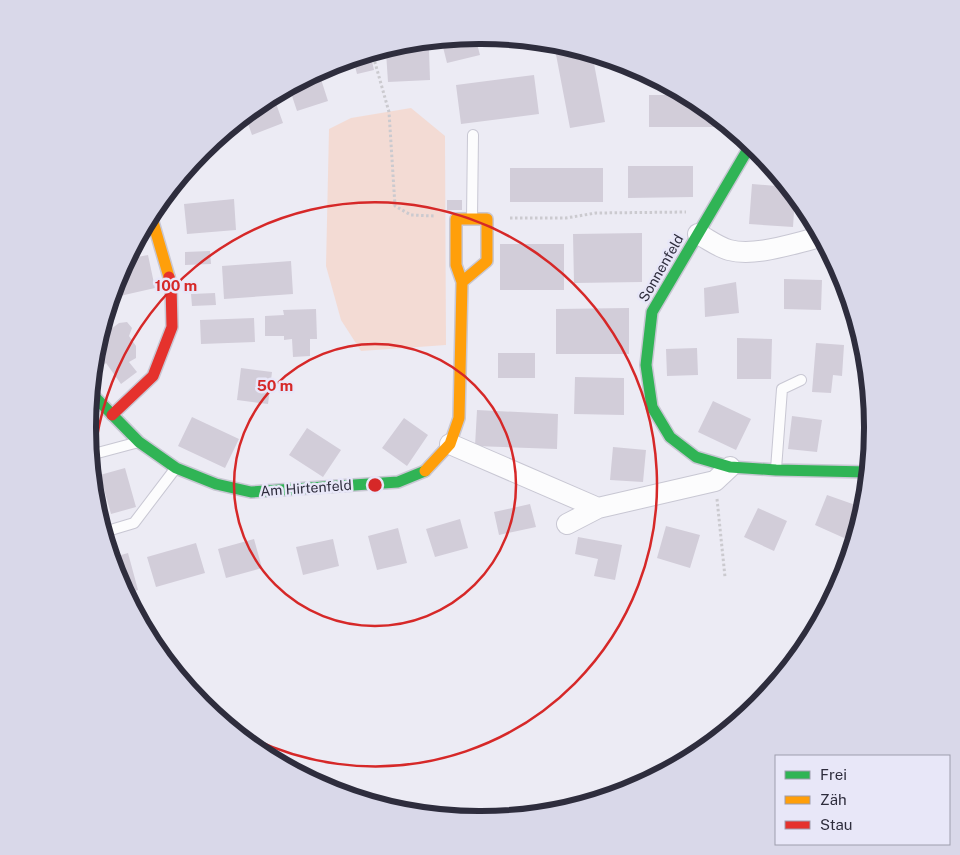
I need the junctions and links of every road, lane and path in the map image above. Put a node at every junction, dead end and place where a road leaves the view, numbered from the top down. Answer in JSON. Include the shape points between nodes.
{"nodes":[{"id":1,"x":374,"y":59,"type":"edge"},
{"id":2,"x":473,"y":135,"type":"dead end"},
{"id":3,"x":746,"y":151,"type":"edge"},
{"id":4,"x":711,"y":212,"type":"junction"},
{"id":5,"x":472,"y":218,"type":"junction"},
{"id":6,"x":456,"y":219,"type":"junction"},
{"id":7,"x":486,"y":219,"type":"junction"},
{"id":8,"x":154,"y":226,"type":"edge"},
{"id":9,"x":698,"y":234,"type":"junction"},
{"id":10,"x":814,"y":239,"type":"edge"},
{"id":11,"x":462,"y":282,"type":"junction"},
{"id":12,"x":801,"y":380,"type":"dead end"},
{"id":13,"x":97,"y":400,"type":"edge"},
{"id":14,"x":112,"y":415,"type":"junction"},
{"id":15,"x":139,"y":442,"type":"junction"},
{"id":16,"x":450,"y":444,"type":"junction"},
{"id":17,"x":97,"y":453,"type":"edge"},
{"id":18,"x":730,"y":467,"type":"junction"},
{"id":19,"x":176,"y":468,"type":"junction"},
{"id":20,"x":776,"y":470,"type":"junction"},
{"id":21,"x":861,"y":472,"type":"edge"},
{"id":22,"x":715,"y":481,"type":"junction"},
{"id":23,"x":598,"y":508,"type":"junction"},
{"id":24,"x":567,"y":524,"type":"dead end"},
{"id":25,"x":110,"y":530,"type":"edge"},
{"id":26,"x":725,"y":578,"type":"dead end"}],
"edges":[{"from":1,"to":6,"type":"path","via":[[389,112],[395,206],[411,215]]},
{"from":2,"to":5,"type":"lane"},
{"from":3,"to":4,"type":"street","name":"Sonnenfeld"},
{"from":4,"to":7,"type":"path","via":[[596,213],[566,218]]},
{"from":4,"to":9,"type":"street","name":"Sonnenfeld"},
{"from":5,"to":6,"type":"street"},
{"from":5,"to":7,"type":"street"},
{"from":6,"to":11,"type":"street","name":"Am Hirtenfeld","via":[[456,265]]},
{"from":7,"to":11,"type":"street","via":[[487,262]]},
{"from":8,"to":14,"type":"street","via":[[170,284],[172,327],[153,376]]},
{"from":9,"to":10,"type":"street","via":[[738,252],[754,252]]},
{"from":9,"to":18,"type":"street","name":"Sonnenfeld","via":[[652,312],[647,374],[652,407],[670,437],[696,457]]},
{"from":11,"to":16,"type":"street","name":"Am Hirtenfeld","via":[[459,418]]},
{"from":12,"to":20,"type":"lane","via":[[782,389]]},
{"from":13,"to":14,"type":"street","name":"Am Hirtenfeld"},
{"from":14,"to":15,"type":"street","name":"Am Hirtenfeld"},
{"from":15,"to":17,"type":"lane"},
{"from":15,"to":19,"type":"street","name":"Am Hirtenfeld"},
{"from":16,"to":19,"type":"street","name":"Am Hirtenfeld","via":[[424,472],[398,482],[251,492],[216,484]]},
{"from":16,"to":23,"type":"street"},
{"from":18,"to":20,"type":"street","name":"Sonnenfeld"},
{"from":18,"to":22,"type":"street"},
{"from":19,"to":25,"type":"lane","via":[[134,523]]},
{"from":20,"to":21,"type":"street","name":"Sonnenfeld"},
{"from":22,"to":23,"type":"street"},
{"from":22,"to":26,"type":"path"},
{"from":23,"to":24,"type":"street"}]}
